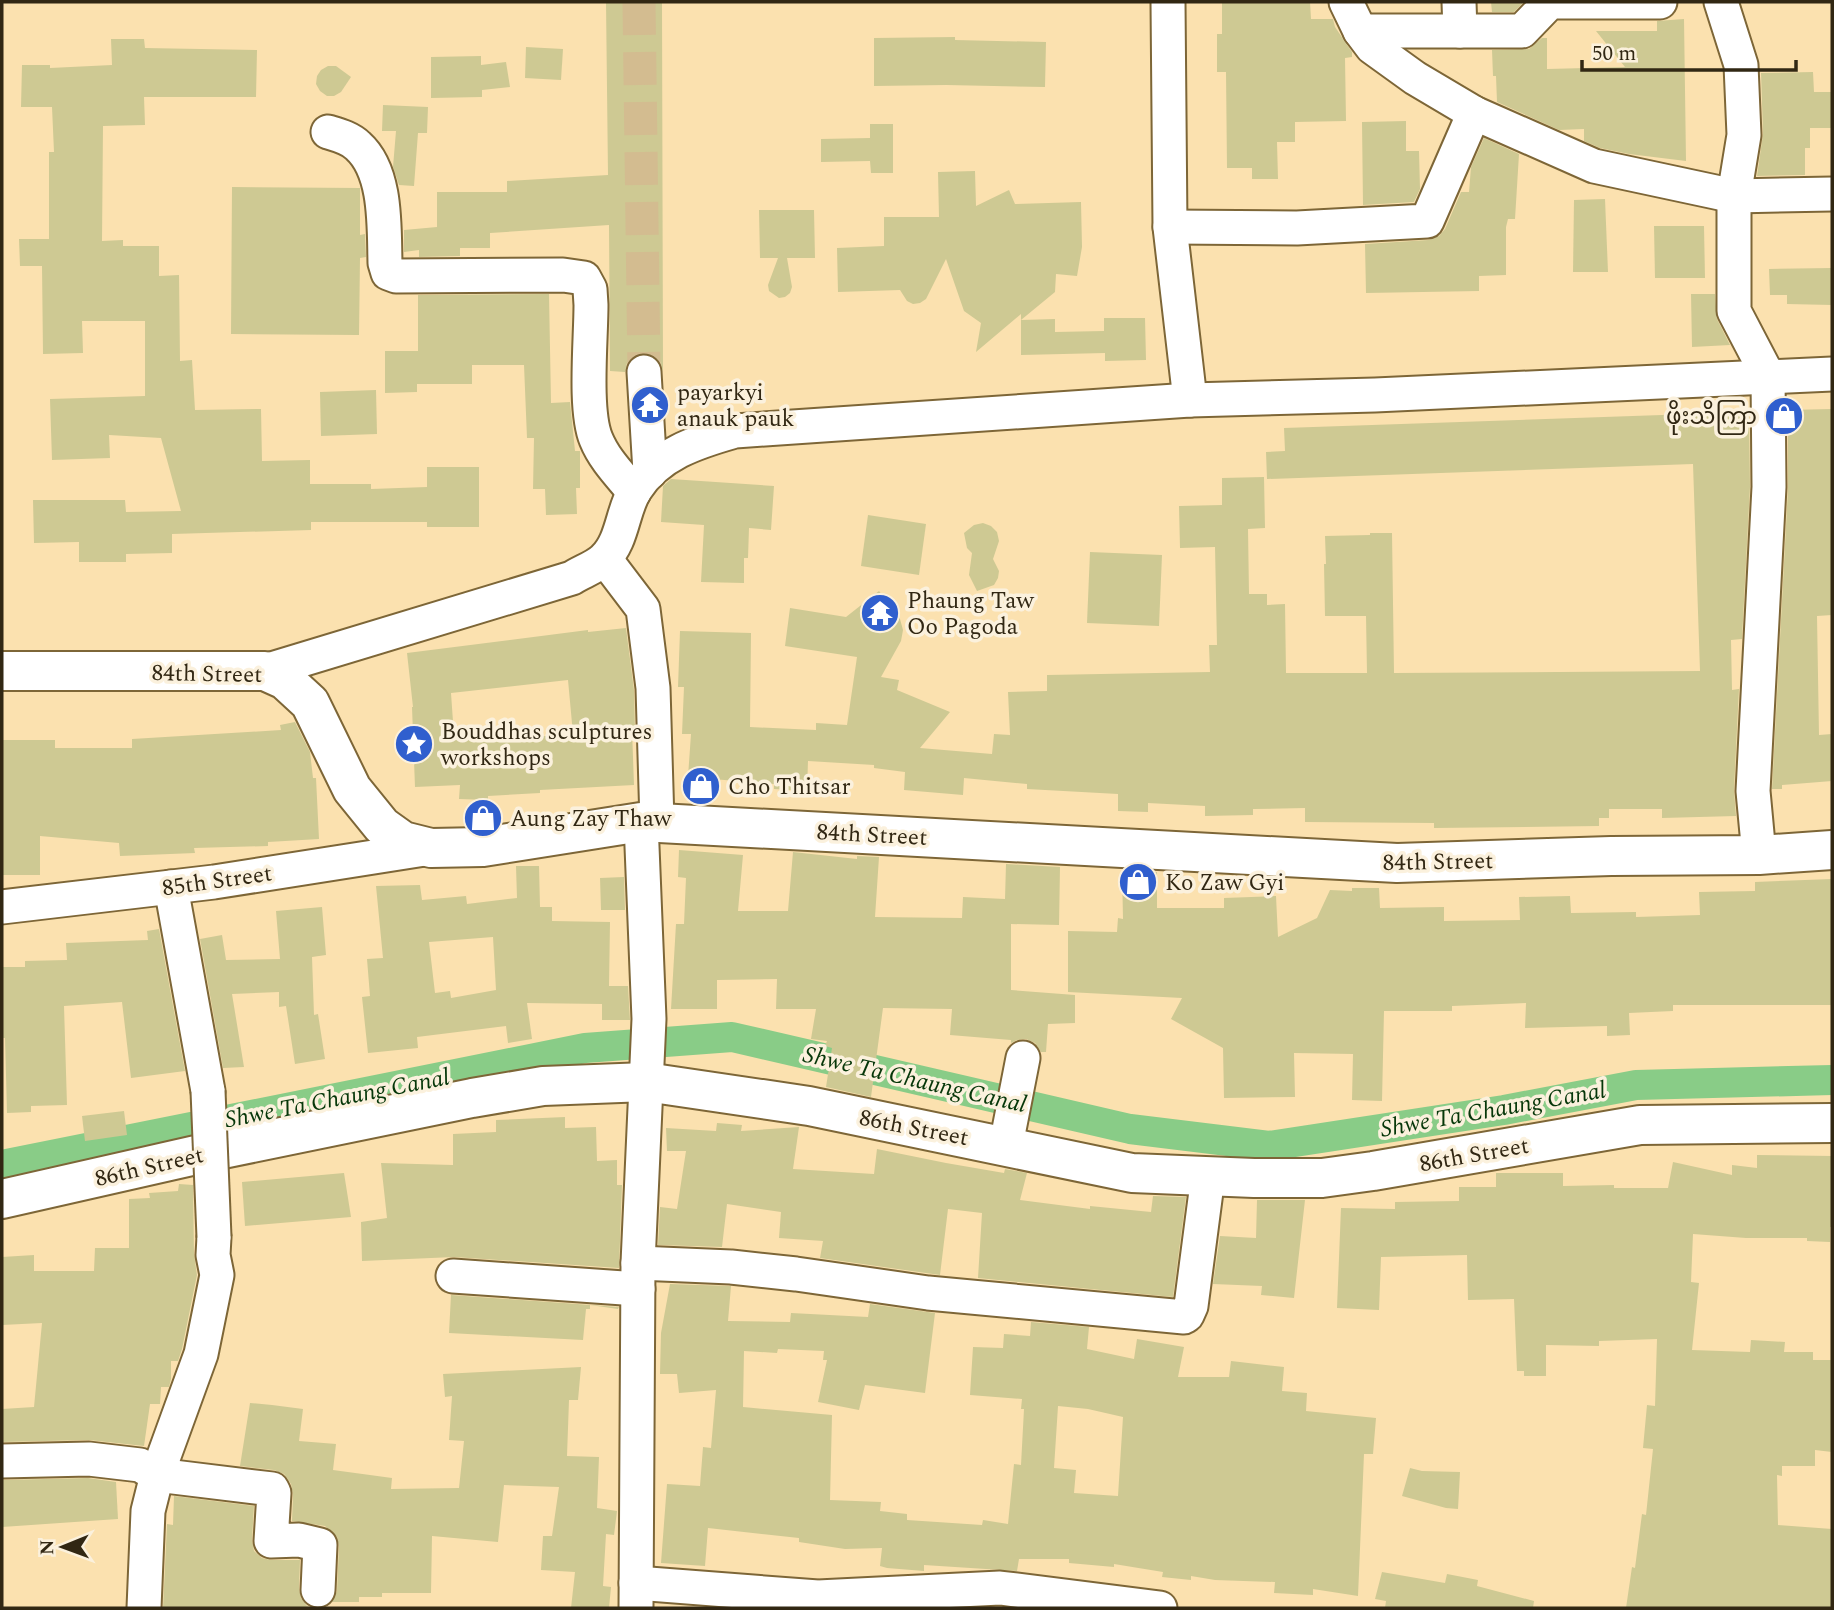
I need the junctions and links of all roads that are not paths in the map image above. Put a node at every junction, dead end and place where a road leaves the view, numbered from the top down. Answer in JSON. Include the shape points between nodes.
{"nodes":[{"id":1,"x":1168,"y":2,"type":"edge"},
{"id":2,"x":1346,"y":2,"type":"edge"},
{"id":3,"x":1660,"y":2,"type":"edge"},
{"id":4,"x":1721,"y":2,"type":"edge"},
{"id":5,"x":1459,"y":17,"type":"edge"},
{"id":6,"x":1360,"y":31,"type":"junction"},
{"id":7,"x":1474,"y":113,"type":"junction"},
{"id":8,"x":328,"y":132,"type":"dead end"},
{"id":9,"x":1832,"y":194,"type":"edge"},
{"id":10,"x":1734,"y":196,"type":"junction"},
{"id":11,"x":1170,"y":227,"type":"junction"},
{"id":12,"x":645,"y":372,"type":"tunnel mouth"},
{"id":13,"x":1832,"y":374,"type":"edge"},
{"id":14,"x":1768,"y":376,"type":"junction"},
{"id":15,"x":1190,"y":400,"type":"junction"},
{"id":16,"x":642,"y":482,"type":"junction"},
{"id":17,"x":605,"y":559,"type":"junction"},
{"id":18,"x":2,"y":671,"type":"edge"},
{"id":19,"x":265,"y":671,"type":"junction"},
{"id":20,"x":649,"y":822,"type":"junction"},
{"id":21,"x":431,"y":848,"type":"junction"},
{"id":22,"x":1832,"y":850,"type":"edge"},
{"id":23,"x":1759,"y":855,"type":"junction"},
{"id":24,"x":170,"y":887,"type":"junction"},
{"id":25,"x":2,"y":907,"type":"edge"},
{"id":26,"x":646,"y":1073,"type":"junction"},
{"id":27,"x":1832,"y":1123,"type":"edge"},
{"id":28,"x":1208,"y":1176,"type":"junction"},
{"id":29,"x":2,"y":1199,"type":"edge"},
{"id":30,"x":453,"y":1276,"type":"dead end"},
{"id":31,"x":638,"y":1276,"type":"junction"},
{"id":32,"x":2,"y":1461,"type":"edge"},
{"id":33,"x":157,"y":1475,"type":"junction"},
{"id":34,"x":318,"y":1590,"type":"dead end"},
{"id":35,"x":636,"y":1596,"type":"edge"},
{"id":36,"x":144,"y":1608,"type":"edge"},
{"id":37,"x":1160,"y":1608,"type":"edge"}],
"edges":[{"from":1,"to":11,"type":"street"},
{"from":2,"to":6,"type":"street"},
{"from":3,"to":5,"type":"street","via":[[1553,2],[1522,31]]},
{"from":4,"to":10,"type":"street","via":[[1741,65],[1744,135]]},
{"from":5,"to":6,"type":"street"},
{"from":6,"to":7,"type":"street","via":[[1372,47],[1415,78]]},
{"from":7,"to":10,"type":"street","via":[[1594,166]]},
{"from":7,"to":11,"type":"street","via":[[1427,221],[1297,228]]},
{"from":8,"to":16,"type":"street","via":[[358,145],[376,176],[388,273],[584,278],[591,305],[590,418],[606,458]]},
{"from":9,"to":10,"type":"street"},
{"from":10,"to":14,"type":"street","via":[[1734,311]]},
{"from":11,"to":15,"type":"street"},
{"from":12,"to":16,"type":"street"},
{"from":13,"to":14,"type":"street"},
{"from":14,"to":15,"type":"street"},
{"from":14,"to":23,"type":"street","via":[[1769,487],[1753,790]]},
{"from":15,"to":16,"type":"street","via":[[735,431],[674,453]]},
{"from":16,"to":17,"type":"street"},
{"from":17,"to":19,"type":"street","via":[[572,578]]},
{"from":17,"to":20,"type":"street","via":[[642,609],[653,688]]},
{"from":18,"to":19,"type":"main road","name":"84th Street"},
{"from":19,"to":21,"type":"main road","name":"84th Street","via":[[285,680],[310,703],[352,789],[382,826],[403,841]]},
{"from":20,"to":21,"type":"main road","name":"84th Street","via":[[483,847]]},
{"from":20,"to":23,"type":"main road","name":"84th Street","via":[[1397,863]]},
{"from":20,"to":26,"type":"street"},
{"from":21,"to":24,"type":"street","name":"85th Street"},
{"from":22,"to":23,"type":"main road","name":"84th Street"},
{"from":24,"to":25,"type":"street","name":"85th Street"},
{"from":24,"to":33,"type":"street","bridge":true,"via":[[208,1091],[213,1255],[218,1275],[201,1354]]},
{"from":26,"to":28,"type":"main road","name":"86th Street","via":[[810,1106],[1015,1102],[1132,1173]]},
{"from":26,"to":29,"type":"main road","name":"86th Street","via":[[472,1098]]},
{"from":26,"to":31,"type":"street"},
{"from":27,"to":28,"type":"main road","name":"86th Street","via":[[1640,1125],[1335,1176]]},
{"from":28,"to":31,"type":"street","via":[[1191,1306],[1184,1317],[928,1293],[730,1267]]},
{"from":30,"to":31,"type":"street"},
{"from":31,"to":35,"type":"street"},
{"from":32,"to":33,"type":"street","via":[[89,1459],[141,1465]]},
{"from":33,"to":34,"type":"street","via":[[272,1489],[271,1541],[320,1545]]},
{"from":33,"to":36,"type":"street","via":[[148,1511]]},
{"from":35,"to":37,"type":"street","via":[[818,1597],[1000,1588]]}]}
